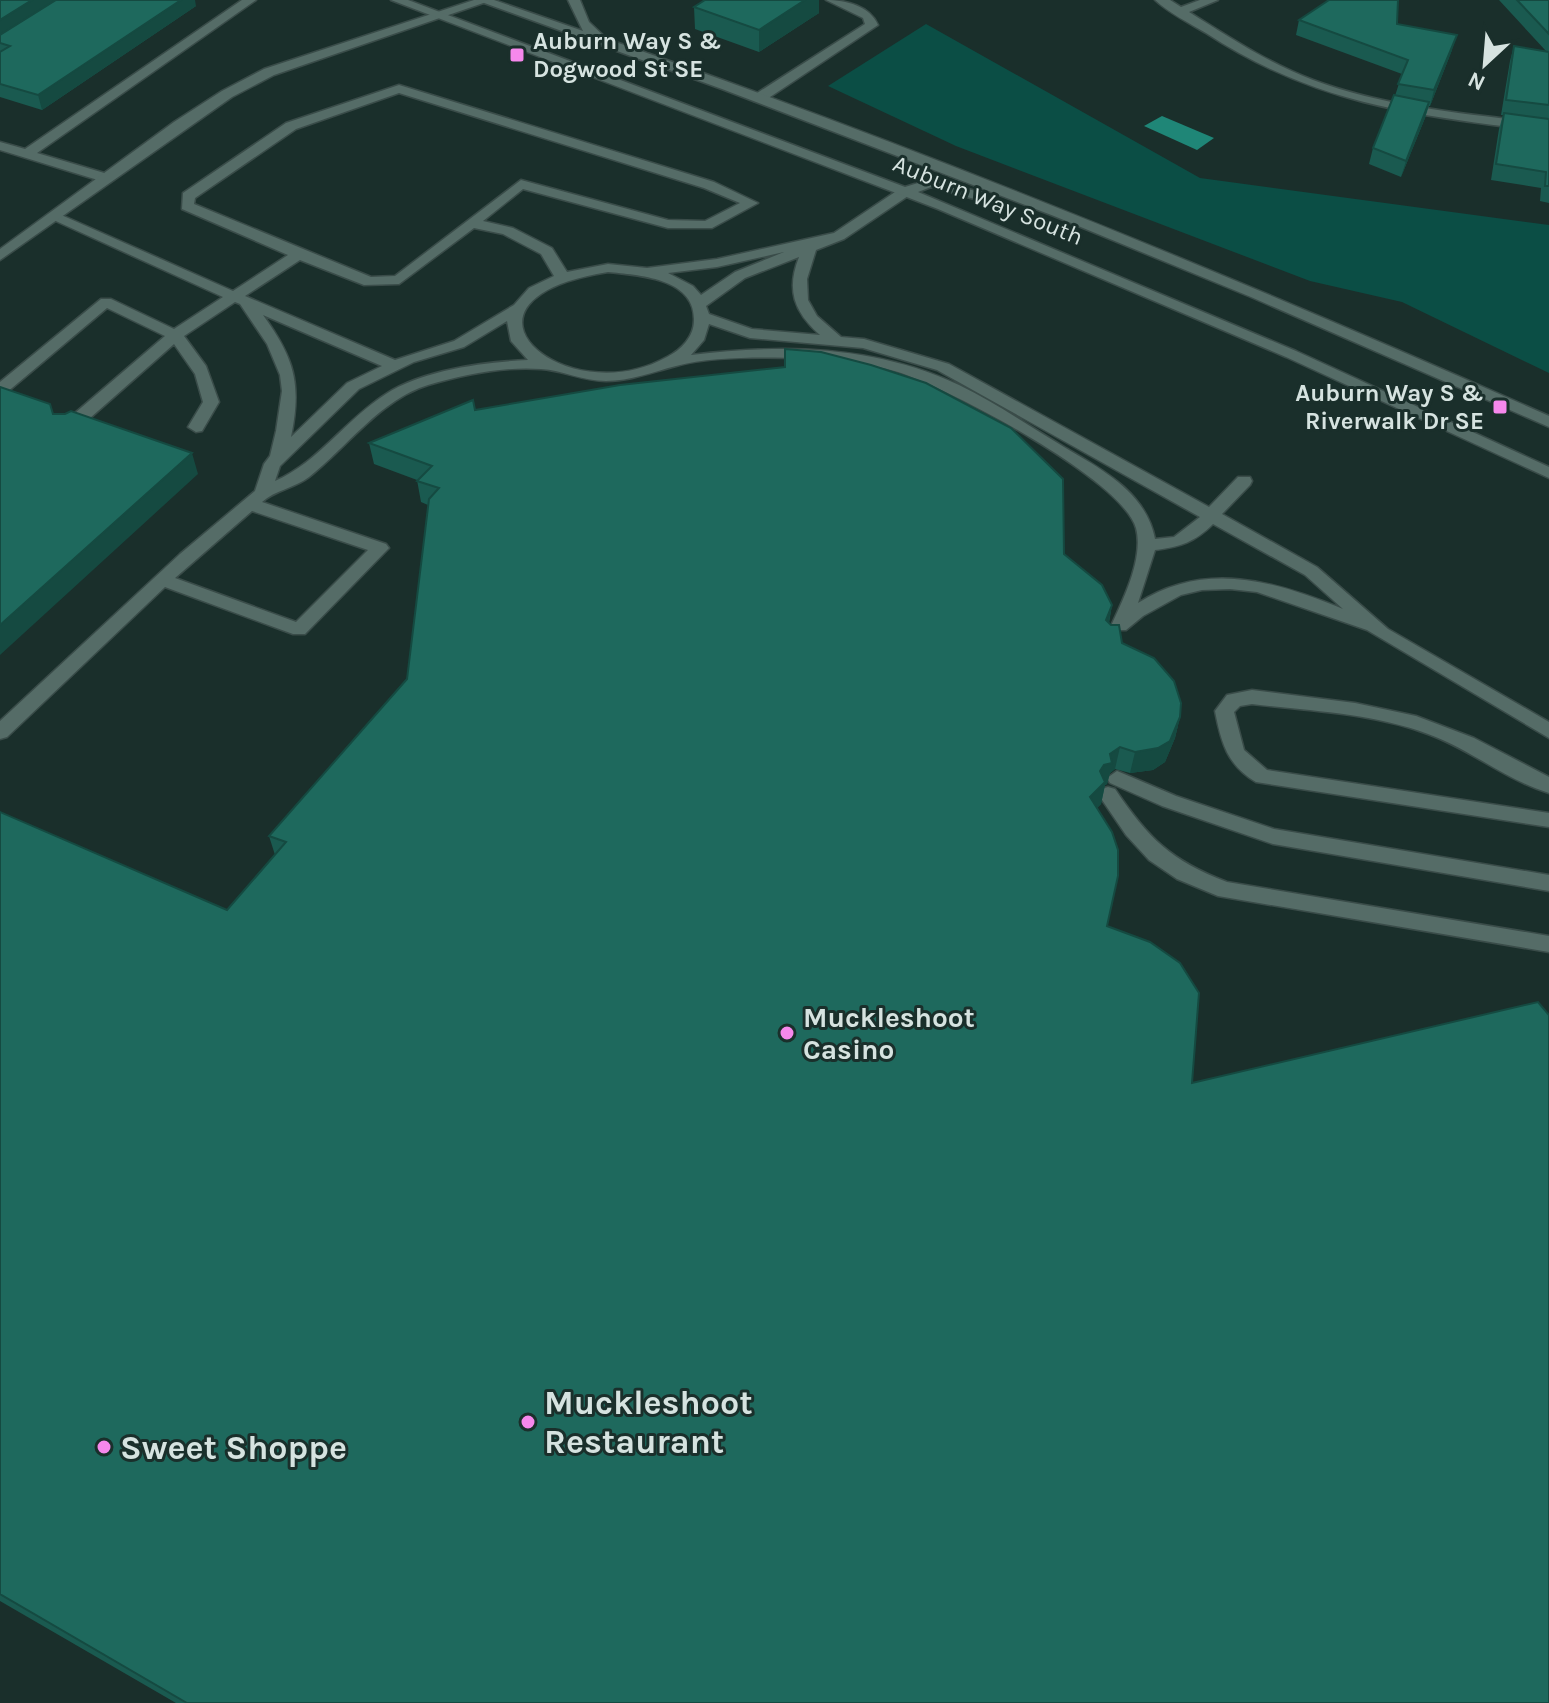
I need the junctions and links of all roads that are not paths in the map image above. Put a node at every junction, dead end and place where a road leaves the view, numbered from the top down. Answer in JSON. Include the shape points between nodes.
{"nodes":[{"id":1,"x":250,"y":0,"type":"edge"},
{"id":2,"x":397,"y":0,"type":"edge"},
{"id":3,"x":484,"y":0,"type":"edge"},
{"id":4,"x":574,"y":0,"type":"edge"},
{"id":5,"x":832,"y":0,"type":"edge"},
{"id":6,"x":1161,"y":0,"type":"edge"},
{"id":7,"x":1212,"y":0,"type":"edge"},
{"id":8,"x":1180,"y":11,"type":"junction"},
{"id":9,"x":442,"y":14,"type":"junction"},
{"id":10,"x":612,"y":46,"type":"junction"},
{"id":11,"x":759,"y":98,"type":"junction"},
{"id":12,"x":1549,"y":128,"type":"edge"},
{"id":13,"x":0,"y":146,"type":"edge"},
{"id":14,"x":27,"y":154,"type":"junction"},
{"id":15,"x":106,"y":178,"type":"junction"},
{"id":16,"x":906,"y":191,"type":"junction"},
{"id":17,"x":54,"y":217,"type":"junction"},
{"id":18,"x":473,"y":223,"type":"junction"},
{"id":19,"x":839,"y":236,"type":"junction"},
{"id":20,"x":809,"y":249,"type":"junction"},
{"id":21,"x":299,"y":254,"type":"junction"},
{"id":22,"x":0,"y":256,"type":"edge"},
{"id":23,"x":1189,"y":267,"type":"junction"},
{"id":24,"x":644,"y":271,"type":"junction"},
{"id":25,"x":562,"y":277,"type":"junction"},
{"id":26,"x":239,"y":299,"type":"junction"},
{"id":27,"x":522,"y":306,"type":"junction"},
{"id":28,"x":701,"y":311,"type":"junction"},
{"id":29,"x":175,"y":335,"type":"junction"},
{"id":30,"x":835,"y":340,"type":"junction"},
{"id":31,"x":668,"y":362,"type":"junction"},
{"id":32,"x":546,"y":364,"type":"junction"},
{"id":33,"x":393,"y":365,"type":"junction"},
{"id":34,"x":0,"y":390,"type":"edge"},
{"id":35,"x":1549,"y":422,"type":"edge"},
{"id":36,"x":196,"y":427,"type":"dead end"},
{"id":37,"x":67,"y":429,"type":"edge"},
{"id":38,"x":278,"y":459,"type":"junction"},
{"id":39,"x":1549,"y":473,"type":"edge"},
{"id":40,"x":1244,"y":481,"type":"dead end"},
{"id":41,"x":256,"y":498,"type":"junction"},
{"id":42,"x":1211,"y":516,"type":"junction"},
{"id":43,"x":1148,"y":545,"type":"junction"},
{"id":44,"x":163,"y":580,"type":"junction"},
{"id":45,"x":1122,"y":622,"type":"junction"},
{"id":46,"x":1382,"y":633,"type":"junction"},
{"id":47,"x":1113,"y":640,"type":"edge"},
{"id":48,"x":1549,"y":731,"type":"edge"},
{"id":49,"x":0,"y":732,"type":"edge"},
{"id":50,"x":1549,"y":786,"type":"edge"},
{"id":51,"x":1549,"y":820,"type":"edge"},
{"id":52,"x":1549,"y":883,"type":"edge"},
{"id":53,"x":1549,"y":944,"type":"edge"}],
"edges":[{"from":1,"to":14,"type":"main road"},
{"from":2,"to":9,"type":"main road","name":"Auburn Way South"},
{"from":3,"to":9,"type":"main road"},
{"from":3,"to":10,"type":"main road","name":"Auburn Way South"},
{"from":4,"to":10,"type":"main road","via":[[591,34]]},
{"from":5,"to":11,"type":"main road","via":[[868,16],[872,25]]},
{"from":6,"to":8,"type":"main road"},
{"from":7,"to":8,"type":"main road"},
{"from":8,"to":12,"type":"main road","via":[[1275,69],[1362,100]]},
{"from":9,"to":15,"type":"main road","via":[[269,72],[179,125]]},
{"from":9,"to":16,"type":"main road","name":"Auburn Way South"},
{"from":10,"to":11,"type":"main road","name":"Auburn Way South"},
{"from":11,"to":23,"type":"main road","name":"Auburn Way South"},
{"from":13,"to":14,"type":"main road"},
{"from":14,"to":15,"type":"main road"},
{"from":15,"to":17,"type":"main road"},
{"from":16,"to":19,"type":"main road"},
{"from":16,"to":23,"type":"main road","via":[[944,184],[1131,257]]},
{"from":16,"to":39,"type":"main road","name":"Auburn Way South","via":[[1291,354]]},
{"from":17,"to":22,"type":"main road"},
{"from":17,"to":26,"type":"main road"},
{"from":18,"to":21,"type":"main road","via":[[399,280],[369,282]]},
{"from":18,"to":21,"type":"main road","via":[[521,184],[668,224],[707,225],[751,203],[709,185],[399,89],[291,126],[188,196],[187,206]]},
{"from":18,"to":25,"type":"main road","via":[[508,231],[547,251]]},
{"from":19,"to":20,"type":"main road"},
{"from":19,"to":24,"type":"main road","via":[[717,263]]},
{"from":20,"to":28,"type":"main road","via":[[740,275]]},
{"from":20,"to":30,"type":"main road","via":[[799,273],[800,304]]},
{"from":21,"to":26,"type":"main road"},
{"from":23,"to":35,"type":"main road","name":"Auburn Way South"},
{"from":24,"to":25,"type":"main road","via":[[608,268]]},
{"from":24,"to":28,"type":"main road","via":[[686,289]]},
{"from":25,"to":27,"type":"main road","via":[[531,294]]},
{"from":26,"to":29,"type":"main road"},
{"from":26,"to":33,"type":"main road"},
{"from":26,"to":38,"type":"main road","via":[[281,350],[288,372],[291,402]]},
{"from":27,"to":32,"type":"main road","via":[[514,328],[521,345]]},
{"from":27,"to":33,"type":"main road","via":[[459,344]]},
{"from":28,"to":30,"type":"main road","via":[[766,336]]},
{"from":28,"to":31,"type":"main road","via":[[696,340]]},
{"from":29,"to":34,"type":"main road","via":[[106,302]]},
{"from":29,"to":36,"type":"main road","via":[[208,382],[211,402]]},
{"from":29,"to":37,"type":"main road"},
{"from":30,"to":42,"type":"main road","via":[[943,367]]},
{"from":31,"to":32,"type":"main road","via":[[624,376],[592,377]]},
{"from":31,"to":43,"type":"main road","via":[[802,351],[863,360],[938,381],[1115,488],[1135,510]]},
{"from":32,"to":41,"type":"main road","via":[[500,366],[421,382],[391,397],[300,476]]},
{"from":33,"to":38,"type":"main road","via":[[353,386]]},
{"from":38,"to":41,"type":"main road"},
{"from":40,"to":42,"type":"main road"},
{"from":41,"to":44,"type":"main road"},
{"from":41,"to":44,"type":"main road","via":[[380,548],[299,630]]},
{"from":42,"to":43,"type":"main road","via":[[1178,542]]},
{"from":42,"to":46,"type":"main road","via":[[1311,571]]},
{"from":43,"to":45,"type":"main road"},
{"from":44,"to":49,"type":"main road"},
{"from":45,"to":46,"type":"main road","via":[[1175,590],[1243,584],[1284,591]]},
{"from":45,"to":47,"type":"main road"},
{"from":46,"to":48,"type":"main road"},
{"from":50,"to":51,"type":"main road","via":[[1455,738],[1393,717],[1252,697],[1234,700],[1224,711],[1233,751],[1246,769],[1263,777]]},
{"from":52,"to":53,"type":"main road","via":[[1273,836],[1112,786],[1146,849],[1187,876],[1225,890]]}]}
